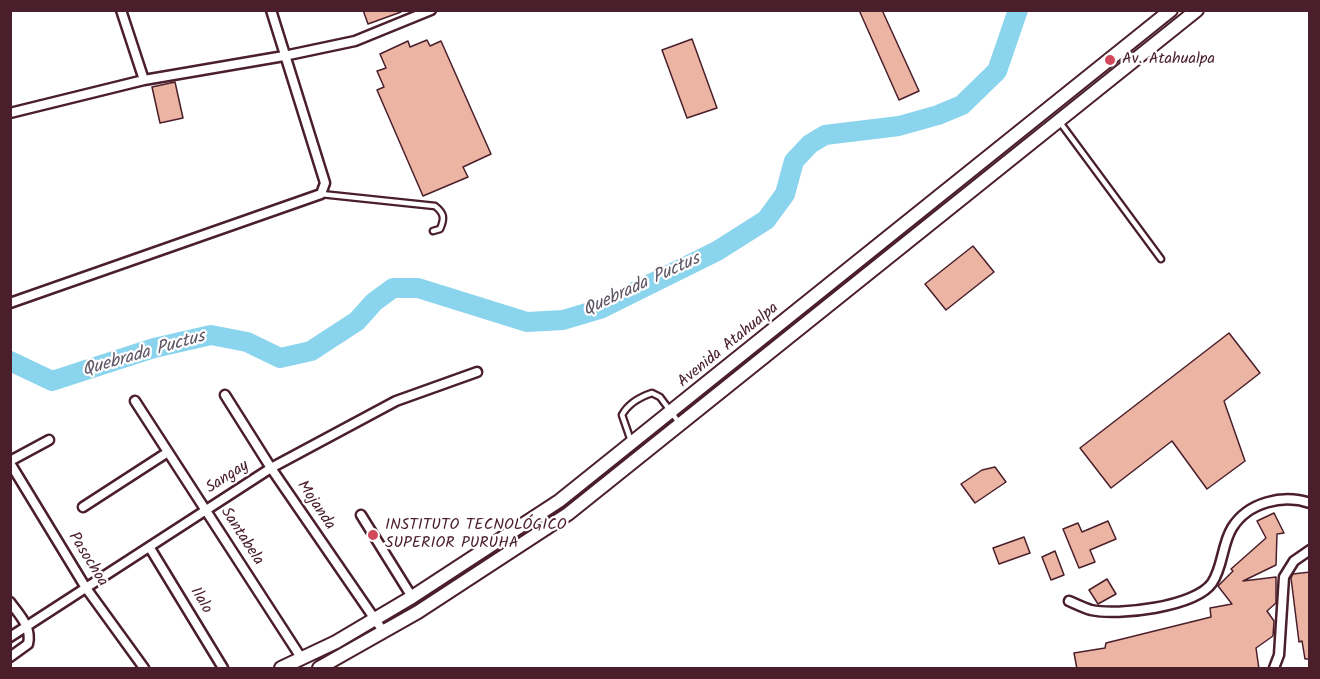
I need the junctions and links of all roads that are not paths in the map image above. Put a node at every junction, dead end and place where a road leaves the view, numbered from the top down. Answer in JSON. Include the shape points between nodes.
{"nodes":[{"id":1,"x":121,"y":10,"type":"edge"},
{"id":2,"x":271,"y":10,"type":"edge"},
{"id":3,"x":431,"y":10,"type":"edge"},
{"id":4,"x":1171,"y":10,"type":"edge"},
{"id":5,"x":1197,"y":10,"type":"edge"},
{"id":6,"x":285,"y":56,"type":"junction"},
{"id":7,"x":1105,"y":64,"type":"junction"},
{"id":8,"x":1114,"y":77,"type":"junction"},
{"id":9,"x":144,"y":80,"type":"junction"},
{"id":10,"x":10,"y":113,"type":"edge"},
{"id":11,"x":1059,"y":121,"type":"junction"},
{"id":12,"x":321,"y":194,"type":"junction"},
{"id":13,"x":433,"y":231,"type":"dead end"},
{"id":14,"x":876,"y":249,"type":"junction"},
{"id":15,"x":1161,"y":260,"type":"dead end"},
{"id":16,"x":886,"y":261,"type":"junction"},
{"id":17,"x":10,"y":303,"type":"edge"},
{"id":18,"x":759,"y":342,"type":"junction"},
{"id":19,"x":770,"y":355,"type":"junction"},
{"id":20,"x":477,"y":372,"type":"dead end"},
{"id":21,"x":225,"y":395,"type":"dead end"},
{"id":22,"x":135,"y":401,"type":"dead end"},
{"id":23,"x":672,"y":413,"type":"junction"},
{"id":24,"x":682,"y":425,"type":"junction"},
{"id":25,"x":49,"y":440,"type":"dead end"},
{"id":26,"x":628,"y":447,"type":"junction"},
{"id":27,"x":168,"y":452,"type":"junction"},
{"id":28,"x":10,"y":462,"type":"edge"},
{"id":29,"x":634,"y":463,"type":"junction"},
{"id":30,"x":271,"y":468,"type":"junction"},
{"id":31,"x":1310,"y":503,"type":"edge"},
{"id":32,"x":83,"y":507,"type":"dead end"},
{"id":33,"x":205,"y":510,"type":"junction"},
{"id":34,"x":361,"y":516,"type":"dead end"},
{"id":35,"x":506,"y":535,"type":"junction"},
{"id":36,"x":150,"y":549,"type":"junction"},
{"id":37,"x":515,"y":549,"type":"junction"},
{"id":38,"x":1310,"y":550,"type":"edge"},
{"id":39,"x":86,"y":588,"type":"junction"},
{"id":40,"x":412,"y":597,"type":"junction"},
{"id":41,"x":10,"y":602,"type":"edge"},
{"id":42,"x":1070,"y":602,"type":"dead end"},
{"id":43,"x":374,"y":618,"type":"junction"},
{"id":44,"x":28,"y":628,"type":"junction"},
{"id":45,"x":383,"y":632,"type":"junction"},
{"id":46,"x":10,"y":637,"type":"edge"},
{"id":47,"x":10,"y":657,"type":"edge"},
{"id":48,"x":302,"y":659,"type":"junction"},
{"id":49,"x":144,"y":668,"type":"edge"},
{"id":50,"x":223,"y":669,"type":"edge"},
{"id":51,"x":281,"y":669,"type":"edge"},
{"id":52,"x":319,"y":669,"type":"edge"},
{"id":53,"x":1274,"y":669,"type":"edge"}],
"edges":[{"from":1,"to":9,"type":"street"},
{"from":2,"to":6,"type":"street"},
{"from":3,"to":6,"type":"street","via":[[355,41]]},
{"from":4,"to":7,"type":"main road","name":"Avenida Atahualpa"},
{"from":5,"to":8,"type":"main road","name":"Avenida Atahualpa"},
{"from":6,"to":9,"type":"street"},
{"from":6,"to":12,"type":"street","via":[[325,183]]},
{"from":7,"to":8,"type":"main road"},
{"from":7,"to":14,"type":"main road","name":"Avenida Atahualpa"},
{"from":8,"to":11,"type":"main road","name":"Avenida Atahualpa"},
{"from":9,"to":10,"type":"street"},
{"from":11,"to":15,"type":"lane"},
{"from":11,"to":16,"type":"main road","name":"Avenida Atahualpa"},
{"from":12,"to":13,"type":"lane","via":[[435,206],[444,220],[440,229]]},
{"from":12,"to":17,"type":"street"},
{"from":14,"to":16,"type":"main road"},
{"from":14,"to":18,"type":"main road","name":"Avenida Atahualpa"},
{"from":16,"to":19,"type":"main road","name":"Avenida Atahualpa"},
{"from":18,"to":19,"type":"main road"},
{"from":18,"to":23,"type":"main road","name":"Avenida Atahualpa"},
{"from":19,"to":24,"type":"main road","name":"Avenida Atahualpa"},
{"from":20,"to":30,"type":"street","name":"Sangay","via":[[396,401]]},
{"from":21,"to":30,"type":"street","name":"Mojanda"},
{"from":22,"to":27,"type":"street","name":"Santabela"},
{"from":23,"to":24,"type":"lane"},
{"from":23,"to":26,"type":"main road","name":"Avenida Atahualpa"},
{"from":23,"to":26,"type":"lane","via":[[652,393],[626,409],[622,415]]},
{"from":24,"to":29,"type":"main road","name":"Avenida Atahualpa"},
{"from":25,"to":28,"type":"street"},
{"from":26,"to":29,"type":"main road"},
{"from":26,"to":35,"type":"main road","name":"Avenida Atahualpa","via":[[559,501]]},
{"from":27,"to":32,"type":"street"},
{"from":27,"to":33,"type":"street","name":"Santabela"},
{"from":28,"to":39,"type":"street","name":"Pasochoa"},
{"from":29,"to":37,"type":"main road","name":"Avenida Atahualpa"},
{"from":30,"to":33,"type":"street","name":"Sangay"},
{"from":30,"to":43,"type":"street","name":"Mojanda"},
{"from":31,"to":42,"type":"street","via":[[1287,498],[1251,509],[1232,527],[1212,584],[1197,597],[1116,612],[1090,610]]},
{"from":33,"to":36,"type":"street","name":"Sangay"},
{"from":33,"to":48,"type":"street","name":"Santabela"},
{"from":34,"to":40,"type":"street"},
{"from":35,"to":37,"type":"main road"},
{"from":35,"to":40,"type":"main road","name":"Avenida Atahualpa"},
{"from":36,"to":39,"type":"street","name":"Sangay"},
{"from":36,"to":50,"type":"street","name":"Ilalo"},
{"from":37,"to":45,"type":"main road","name":"Avenida Atahualpa"},
{"from":38,"to":53,"type":"street","via":[[1294,561],[1284,577],[1279,655]]},
{"from":39,"to":44,"type":"street","name":"Sangay"},
{"from":39,"to":49,"type":"street","name":"Pasochoa"},
{"from":40,"to":43,"type":"main road","name":"Avenida Atahualpa"},
{"from":41,"to":44,"type":"street"},
{"from":43,"to":45,"type":"street","name":"Mojanda"},
{"from":43,"to":48,"type":"main road","name":"Avenida Atahualpa"},
{"from":44,"to":46,"type":"street","name":"Sangay"},
{"from":44,"to":47,"type":"street","via":[[28,644]]},
{"from":45,"to":52,"type":"main road","name":"Avenida Atahualpa"},
{"from":48,"to":51,"type":"main road","name":"Avenida Atahualpa"}]}
